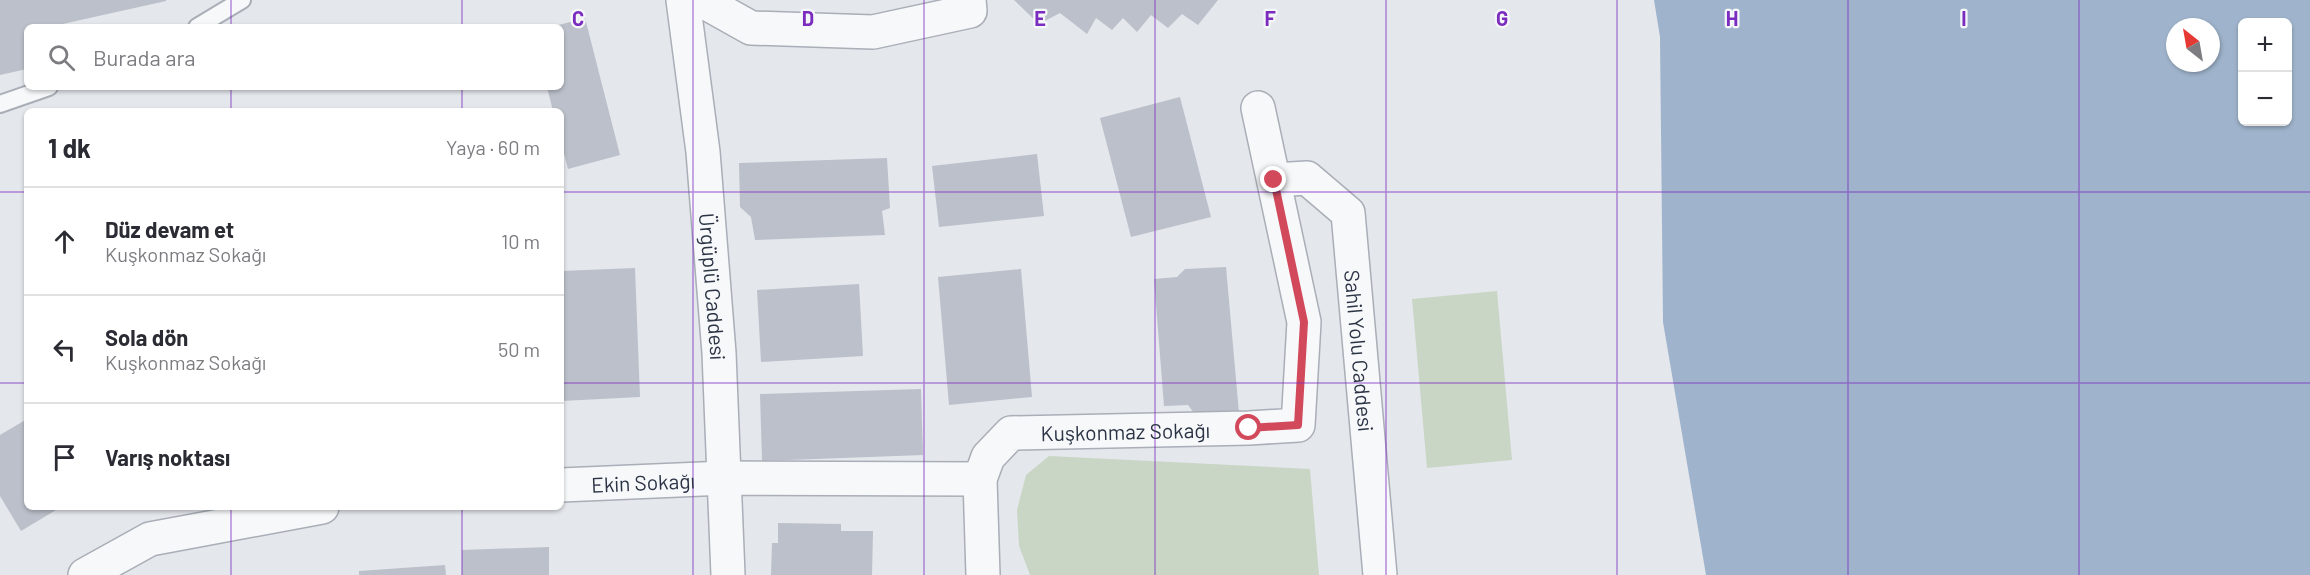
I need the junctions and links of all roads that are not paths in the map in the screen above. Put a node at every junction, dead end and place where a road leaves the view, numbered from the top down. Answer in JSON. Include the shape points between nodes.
{"nodes":[{"id":1,"x":242,"y":0,"type":"edge"},
{"id":2,"x":683,"y":0,"type":"edge"},
{"id":3,"x":700,"y":0,"type":"edge"},
{"id":4,"x":969,"y":0,"type":"edge"},
{"id":5,"x":202,"y":24,"type":"edge"},
{"id":6,"x":40,"y":90,"type":"edge"},
{"id":7,"x":0,"y":104,"type":"edge"},
{"id":8,"x":1258,"y":108,"type":"dead end"},
{"id":9,"x":1274,"y":180,"type":"junction"},
{"id":10,"x":725,"y":478,"type":"junction"},
{"id":11,"x":980,"y":479,"type":"junction"},
{"id":12,"x":564,"y":485,"type":"edge"},
{"id":13,"x":306,"y":510,"type":"edge"},
{"id":14,"x":85,"y":575,"type":"edge"},
{"id":15,"x":728,"y":575,"type":"edge"},
{"id":16,"x":983,"y":575,"type":"edge"},
{"id":17,"x":1380,"y":575,"type":"edge"}],
"edges":[{"from":1,"to":5,"type":"lane"},
{"from":2,"to":10,"type":"street","name":"Ürgüplü Caddesi","via":[[703,152]]},
{"from":3,"to":4,"type":"street","via":[[751,28],[873,32],[969,11]]},
{"from":6,"to":7,"type":"lane"},
{"from":8,"to":9,"type":"street","name":"Kuşkonmaz Sokağı"},
{"from":9,"to":11,"type":"street","name":"Kuşkonmaz Sokağı","via":[[1304,322],[1298,425],[1011,433],[988,457]]},
{"from":9,"to":17,"type":"street","name":"Sahil Yolu Caddesi","via":[[1307,178],[1348,213]]},
{"from":10,"to":11,"type":"street"},
{"from":10,"to":12,"type":"street","name":"Ekin Sokağı"},
{"from":10,"to":15,"type":"street","name":"Ürgüplü Caddesi"},
{"from":11,"to":16,"type":"street","name":"Kuşkonmaz Sokağı"},
{"from":13,"to":14,"type":"street","via":[[150,539]]}]}
